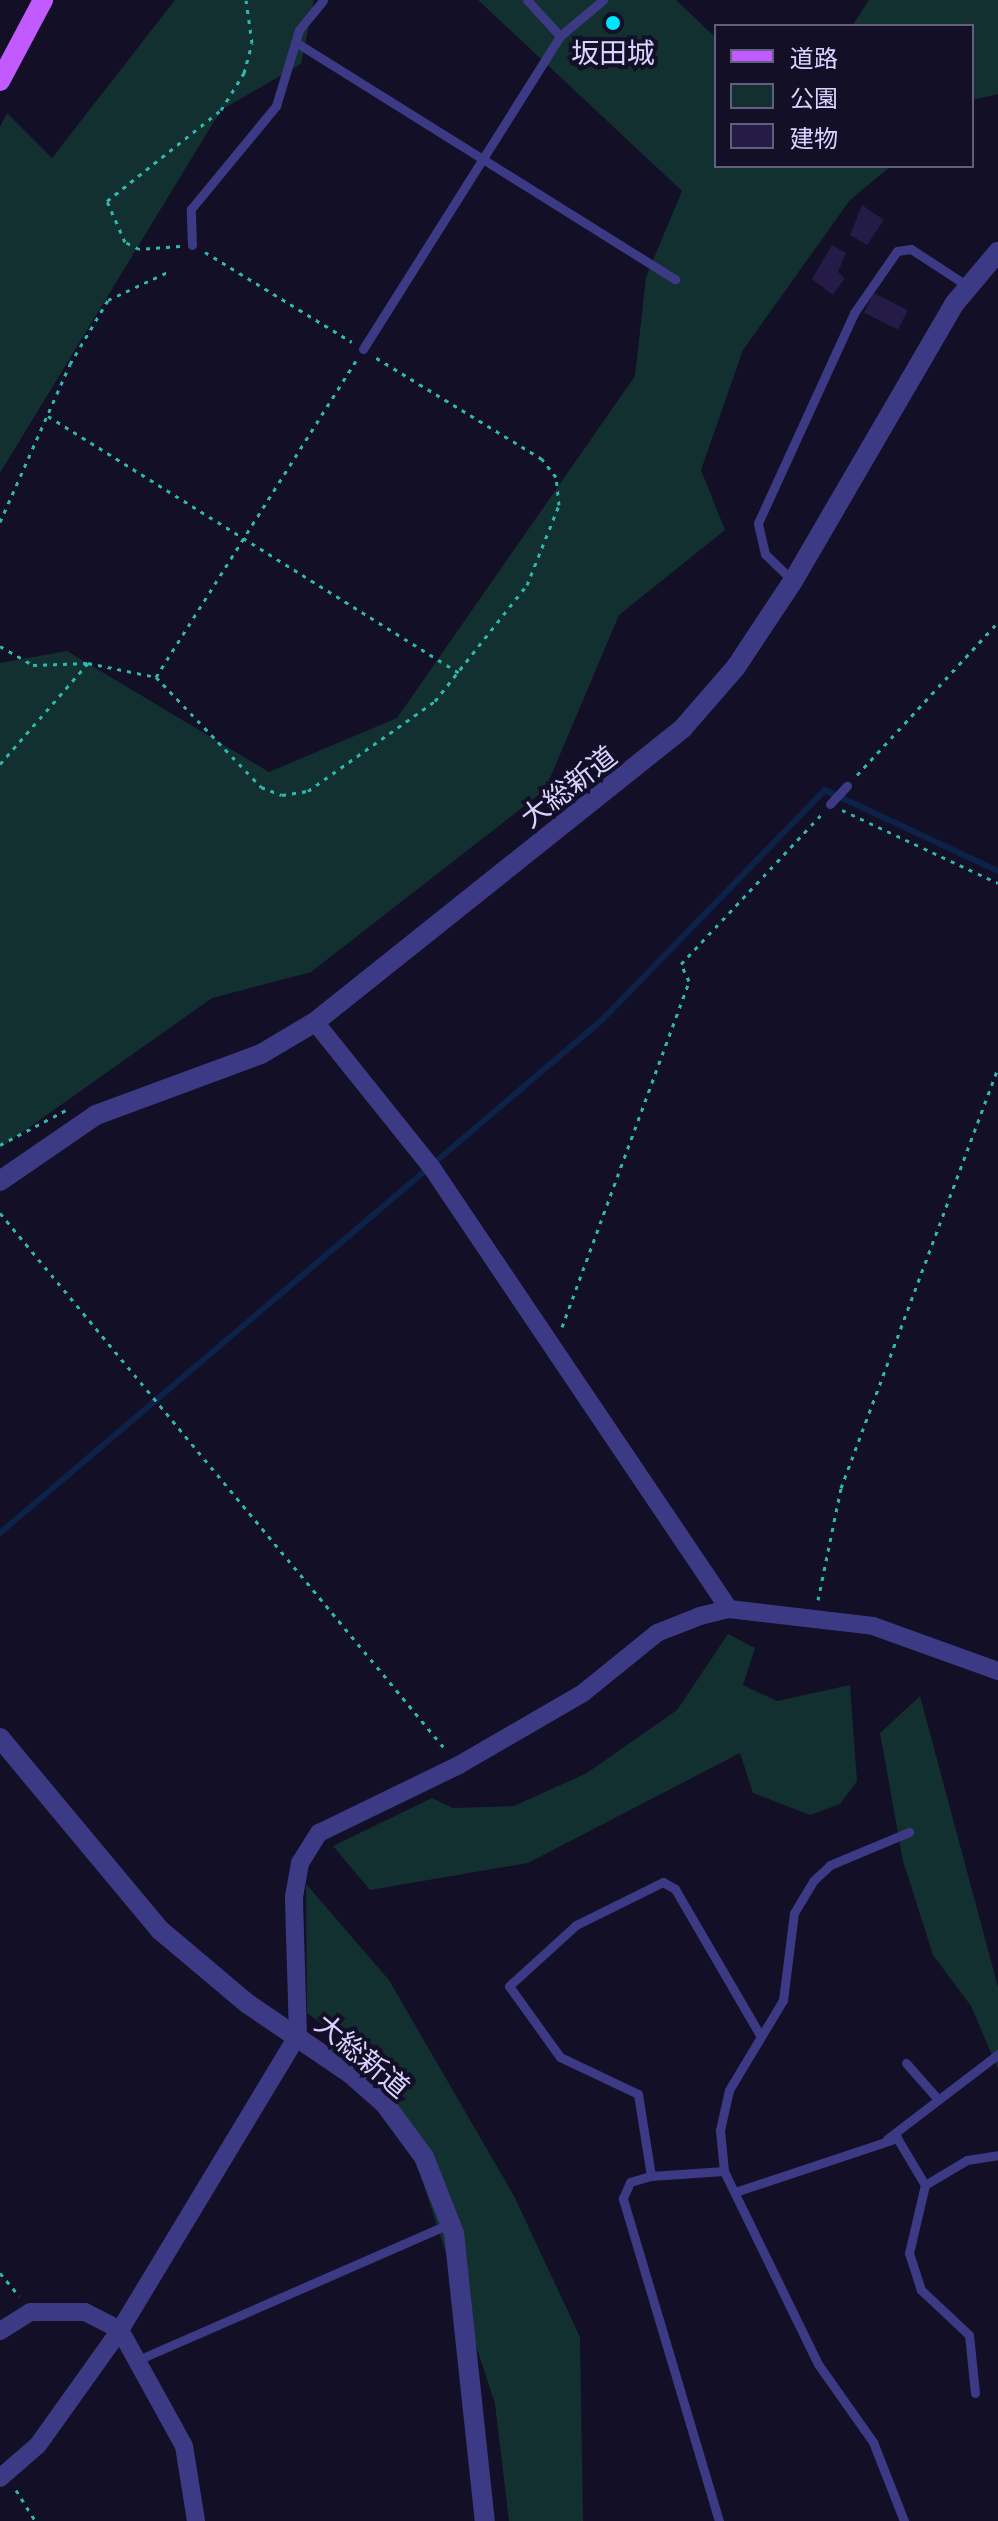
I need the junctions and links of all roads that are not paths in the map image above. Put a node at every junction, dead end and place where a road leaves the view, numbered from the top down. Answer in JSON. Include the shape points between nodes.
{"nodes":[{"id":1,"x":43,"y":0,"type":"edge"},
{"id":2,"x":323,"y":0,"type":"edge"},
{"id":3,"x":527,"y":0,"type":"edge"},
{"id":4,"x":603,"y":0,"type":"edge"},
{"id":5,"x":560,"y":36,"type":"junction"},
{"id":6,"x":297,"y":43,"type":"junction"},
{"id":7,"x":0,"y":81,"type":"edge"},
{"id":8,"x":482,"y":160,"type":"junction"},
{"id":9,"x":192,"y":245,"type":"road end"},
{"id":10,"x":998,"y":252,"type":"edge"},
{"id":11,"x":675,"y":279,"type":"dead end"},
{"id":12,"x":969,"y":287,"type":"junction"},
{"id":13,"x":363,"y":349,"type":"road end"},
{"id":14,"x":793,"y":581,"type":"junction"},
{"id":15,"x":847,"y":786,"type":"road end"},
{"id":16,"x":831,"y":804,"type":"road end"},
{"id":17,"x":315,"y":1022,"type":"junction"},
{"id":18,"x":0,"y":1181,"type":"edge"},
{"id":19,"x":729,"y":1609,"type":"junction"},
{"id":20,"x":998,"y":1671,"type":"edge"},
{"id":21,"x":0,"y":1738,"type":"edge"},
{"id":22,"x":909,"y":1832,"type":"dead end"},
{"id":23,"x":298,"y":2035,"type":"junction"},
{"id":24,"x":760,"y":2035,"type":"junction"},
{"id":25,"x":998,"y":2054,"type":"edge"},
{"id":26,"x":906,"y":2063,"type":"dead end"},
{"id":27,"x":936,"y":2097,"type":"junction"},
{"id":28,"x":887,"y":2139,"type":"junction"},
{"id":29,"x":998,"y":2155,"type":"edge"},
{"id":30,"x":724,"y":2171,"type":"junction"},
{"id":31,"x":651,"y":2176,"type":"junction"},
{"id":32,"x":925,"y":2185,"type":"junction"},
{"id":33,"x":738,"y":2191,"type":"junction"},
{"id":34,"x":452,"y":2223,"type":"junction"},
{"id":35,"x":120,"y":2330,"type":"junction"},
{"id":36,"x":0,"y":2331,"type":"edge"},
{"id":37,"x":140,"y":2359,"type":"junction"},
{"id":38,"x":975,"y":2393,"type":"dead end"},
{"id":39,"x":6,"y":2482,"type":"edge"},
{"id":40,"x":196,"y":2521,"type":"edge"},
{"id":41,"x":485,"y":2521,"type":"edge"},
{"id":42,"x":719,"y":2521,"type":"edge"},
{"id":43,"x":904,"y":2521,"type":"edge"}],
"edges":[{"from":1,"to":7,"type":"main road"},
{"from":2,"to":6,"type":"lane"},
{"from":3,"to":5,"type":"lane"},
{"from":4,"to":5,"type":"lane"},
{"from":5,"to":8,"type":"lane"},
{"from":6,"to":8,"type":"lane"},
{"from":6,"to":9,"type":"lane","via":[[276,106],[191,209]]},
{"from":8,"to":11,"type":"lane"},
{"from":8,"to":13,"type":"lane"},
{"from":10,"to":12,"type":"street","name":"大総新道"},
{"from":12,"to":14,"type":"street","name":"大総新道"},
{"from":12,"to":14,"type":"lane","via":[[911,249],[897,251],[854,313],[758,523],[765,554]]},
{"from":14,"to":17,"type":"street","name":"大総新道","via":[[736,667],[683,728]]},
{"from":15,"to":16,"type":"lane"},
{"from":17,"to":18,"type":"street","name":"大総新道","via":[[261,1054],[96,1115]]},
{"from":17,"to":19,"type":"street","via":[[432,1168]]},
{"from":19,"to":20,"type":"street","via":[[873,1626]]},
{"from":19,"to":23,"type":"street","via":[[657,1633],[583,1693],[459,1765],[319,1833],[300,1863],[293,1957]]},
{"from":21,"to":23,"type":"street","name":"大総新道","via":[[160,1930],[248,2004]]},
{"from":22,"to":24,"type":"lane","via":[[830,1865],[813,1881],[794,1913],[783,2000]]},
{"from":23,"to":34,"type":"street","name":"大総新道","via":[[385,2104],[424,2157]]},
{"from":23,"to":35,"type":"street"},
{"from":24,"to":30,"type":"lane","via":[[729,2090],[720,2130]]},
{"from":24,"to":31,"type":"lane","via":[[675,1889],[663,1882],[576,1925],[509,1986],[560,2057],[638,2094]]},
{"from":25,"to":27,"type":"lane"},
{"from":26,"to":27,"type":"lane"},
{"from":27,"to":28,"type":"lane"},
{"from":28,"to":32,"type":"lane","via":[[897,2138]]},
{"from":28,"to":33,"type":"lane"},
{"from":29,"to":32,"type":"lane","via":[[967,2160]]},
{"from":30,"to":31,"type":"lane"},
{"from":30,"to":33,"type":"lane"},
{"from":31,"to":42,"type":"lane","via":[[630,2182],[623,2198]]},
{"from":32,"to":38,"type":"lane","via":[[909,2253],[921,2290],[969,2335]]},
{"from":33,"to":43,"type":"lane","via":[[818,2364],[873,2442]]},
{"from":34,"to":37,"type":"lane"},
{"from":34,"to":41,"type":"street","name":"大総新道"},
{"from":35,"to":36,"type":"street","via":[[85,2312],[31,2312]]},
{"from":35,"to":37,"type":"street"},
{"from":35,"to":39,"type":"street"},
{"from":37,"to":40,"type":"street","via":[[184,2446]]}]}
